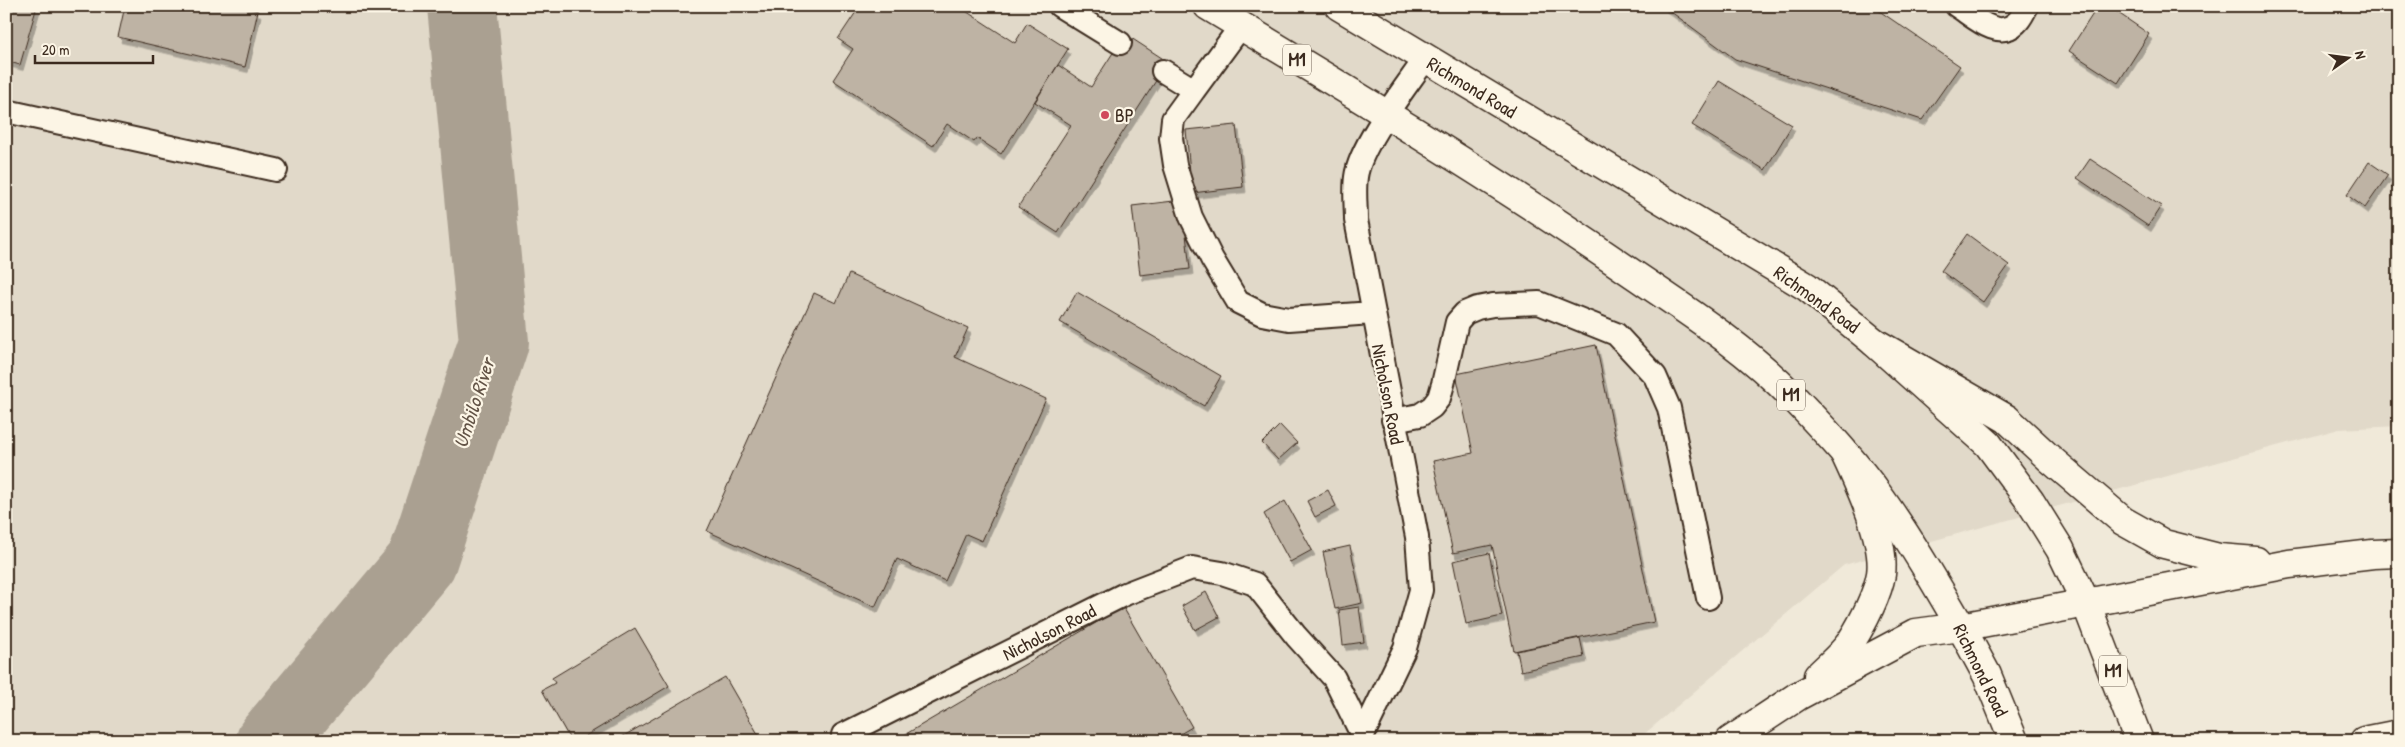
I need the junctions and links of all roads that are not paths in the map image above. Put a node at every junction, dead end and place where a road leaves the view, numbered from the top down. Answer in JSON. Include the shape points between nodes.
{"nodes":[{"id":1,"x":1060,"y":6,"type":"edge"},
{"id":2,"x":1208,"y":6,"type":"edge"},
{"id":3,"x":1339,"y":6,"type":"edge"},
{"id":4,"x":1957,"y":6,"type":"edge"},
{"id":5,"x":2027,"y":6,"type":"edge"},
{"id":6,"x":1241,"y":26,"type":"junction"},
{"id":7,"x":1120,"y":43,"type":"dead end"},
{"id":8,"x":1425,"y":59,"type":"junction"},
{"id":9,"x":1163,"y":70,"type":"dead end"},
{"id":10,"x":1194,"y":90,"type":"junction"},
{"id":11,"x":6,"y":111,"type":"edge"},
{"id":12,"x":1387,"y":114,"type":"junction"},
{"id":13,"x":276,"y":170,"type":"dead end"},
{"id":14,"x":1372,"y":313,"type":"junction"},
{"id":15,"x":1874,"y":342,"type":"junction"},
{"id":16,"x":1394,"y":420,"type":"junction"},
{"id":17,"x":1846,"y":454,"type":"junction"},
{"id":18,"x":2399,"y":553,"type":"edge"},
{"id":19,"x":2289,"y":564,"type":"junction"},
{"id":20,"x":1708,"y":598,"type":"dead end"},
{"id":21,"x":2086,"y":603,"type":"junction"},
{"id":22,"x":1961,"y":627,"type":"junction"},
{"id":23,"x":1798,"y":696,"type":"junction"},
{"id":24,"x":2399,"y":734,"type":"edge"},
{"id":25,"x":843,"y":735,"type":"dead end"},
{"id":26,"x":1361,"y":739,"type":"edge"},
{"id":27,"x":1730,"y":741,"type":"edge"},
{"id":28,"x":2014,"y":741,"type":"edge"},
{"id":29,"x":2139,"y":741,"type":"edge"},
{"id":30,"x":2364,"y":741,"type":"edge"}],
"edges":[{"from":1,"to":7,"type":"lane"},
{"from":2,"to":6,"type":"main road","name":"Richmond Road","number":"M1"},
{"from":3,"to":8,"type":"main road","name":"Richmond Road","number":"M1"},
{"from":4,"to":5,"type":"lane","via":[[1990,28],[1999,29],[2008,29],[2017,23]]},
{"from":6,"to":10,"type":"lane"},
{"from":6,"to":12,"type":"main road","name":"Richmond Road","number":"M1"},
{"from":8,"to":12,"type":"lane","name":"Nicholson Road"},
{"from":8,"to":15,"type":"main road","name":"Richmond Road","number":"M1","via":[[1807,287]]},
{"from":9,"to":10,"type":"lane"},
{"from":10,"to":14,"type":"lane","via":[[1173,119],[1171,138],[1175,166],[1191,217],[1238,302],[1262,314],[1289,318]]},
{"from":11,"to":13,"type":"lane"},
{"from":12,"to":14,"type":"lane","name":"Nicholson Road","via":[[1367,148],[1356,176],[1356,220]]},
{"from":12,"to":17,"type":"main road","name":"Richmond Road","number":"M1","via":[[1558,223],[1738,346],[1793,397]]},
{"from":14,"to":16,"type":"lane","name":"Nicholson Road"},
{"from":15,"to":19,"type":"main road","via":[[2008,419],[2048,458],[2123,521],[2164,544],[2219,558]]},
{"from":15,"to":21,"type":"main road","name":"Richmond Road","number":"M1","via":[[1988,444],[2030,500],[2060,549]]},
{"from":16,"to":20,"type":"lane","via":[[1420,415],[1439,398],[1457,322],[1465,313],[1477,308],[1539,303],[1616,334],[1656,376],[1670,408]]},
{"from":16,"to":26,"type":"lane","name":"Nicholson Road","via":[[1417,537],[1421,590],[1405,648]]},
{"from":17,"to":22,"type":"main road","name":"Richmond Road","number":"M1","via":[[1881,498],[1929,570]]},
{"from":17,"to":23,"type":"main road","via":[[1869,506],[1880,552],[1881,573],[1868,610],[1852,641]]},
{"from":18,"to":19,"type":"main road"},
{"from":19,"to":21,"type":"main road"},
{"from":21,"to":22,"type":"main road"},
{"from":21,"to":29,"type":"main road","name":"Richmond Road","number":"M1"},
{"from":22,"to":23,"type":"main road","via":[[1916,633]]},
{"from":22,"to":28,"type":"main road","name":"Richmond Road","number":"M1","via":[[1988,674]]},
{"from":23,"to":27,"type":"main road"},
{"from":24,"to":30,"type":"main road"},
{"from":25,"to":26,"type":"lane","name":"Nicholson Road","via":[[1125,594],[1192,568],[1222,573],[1255,584],[1334,678]]}]}
